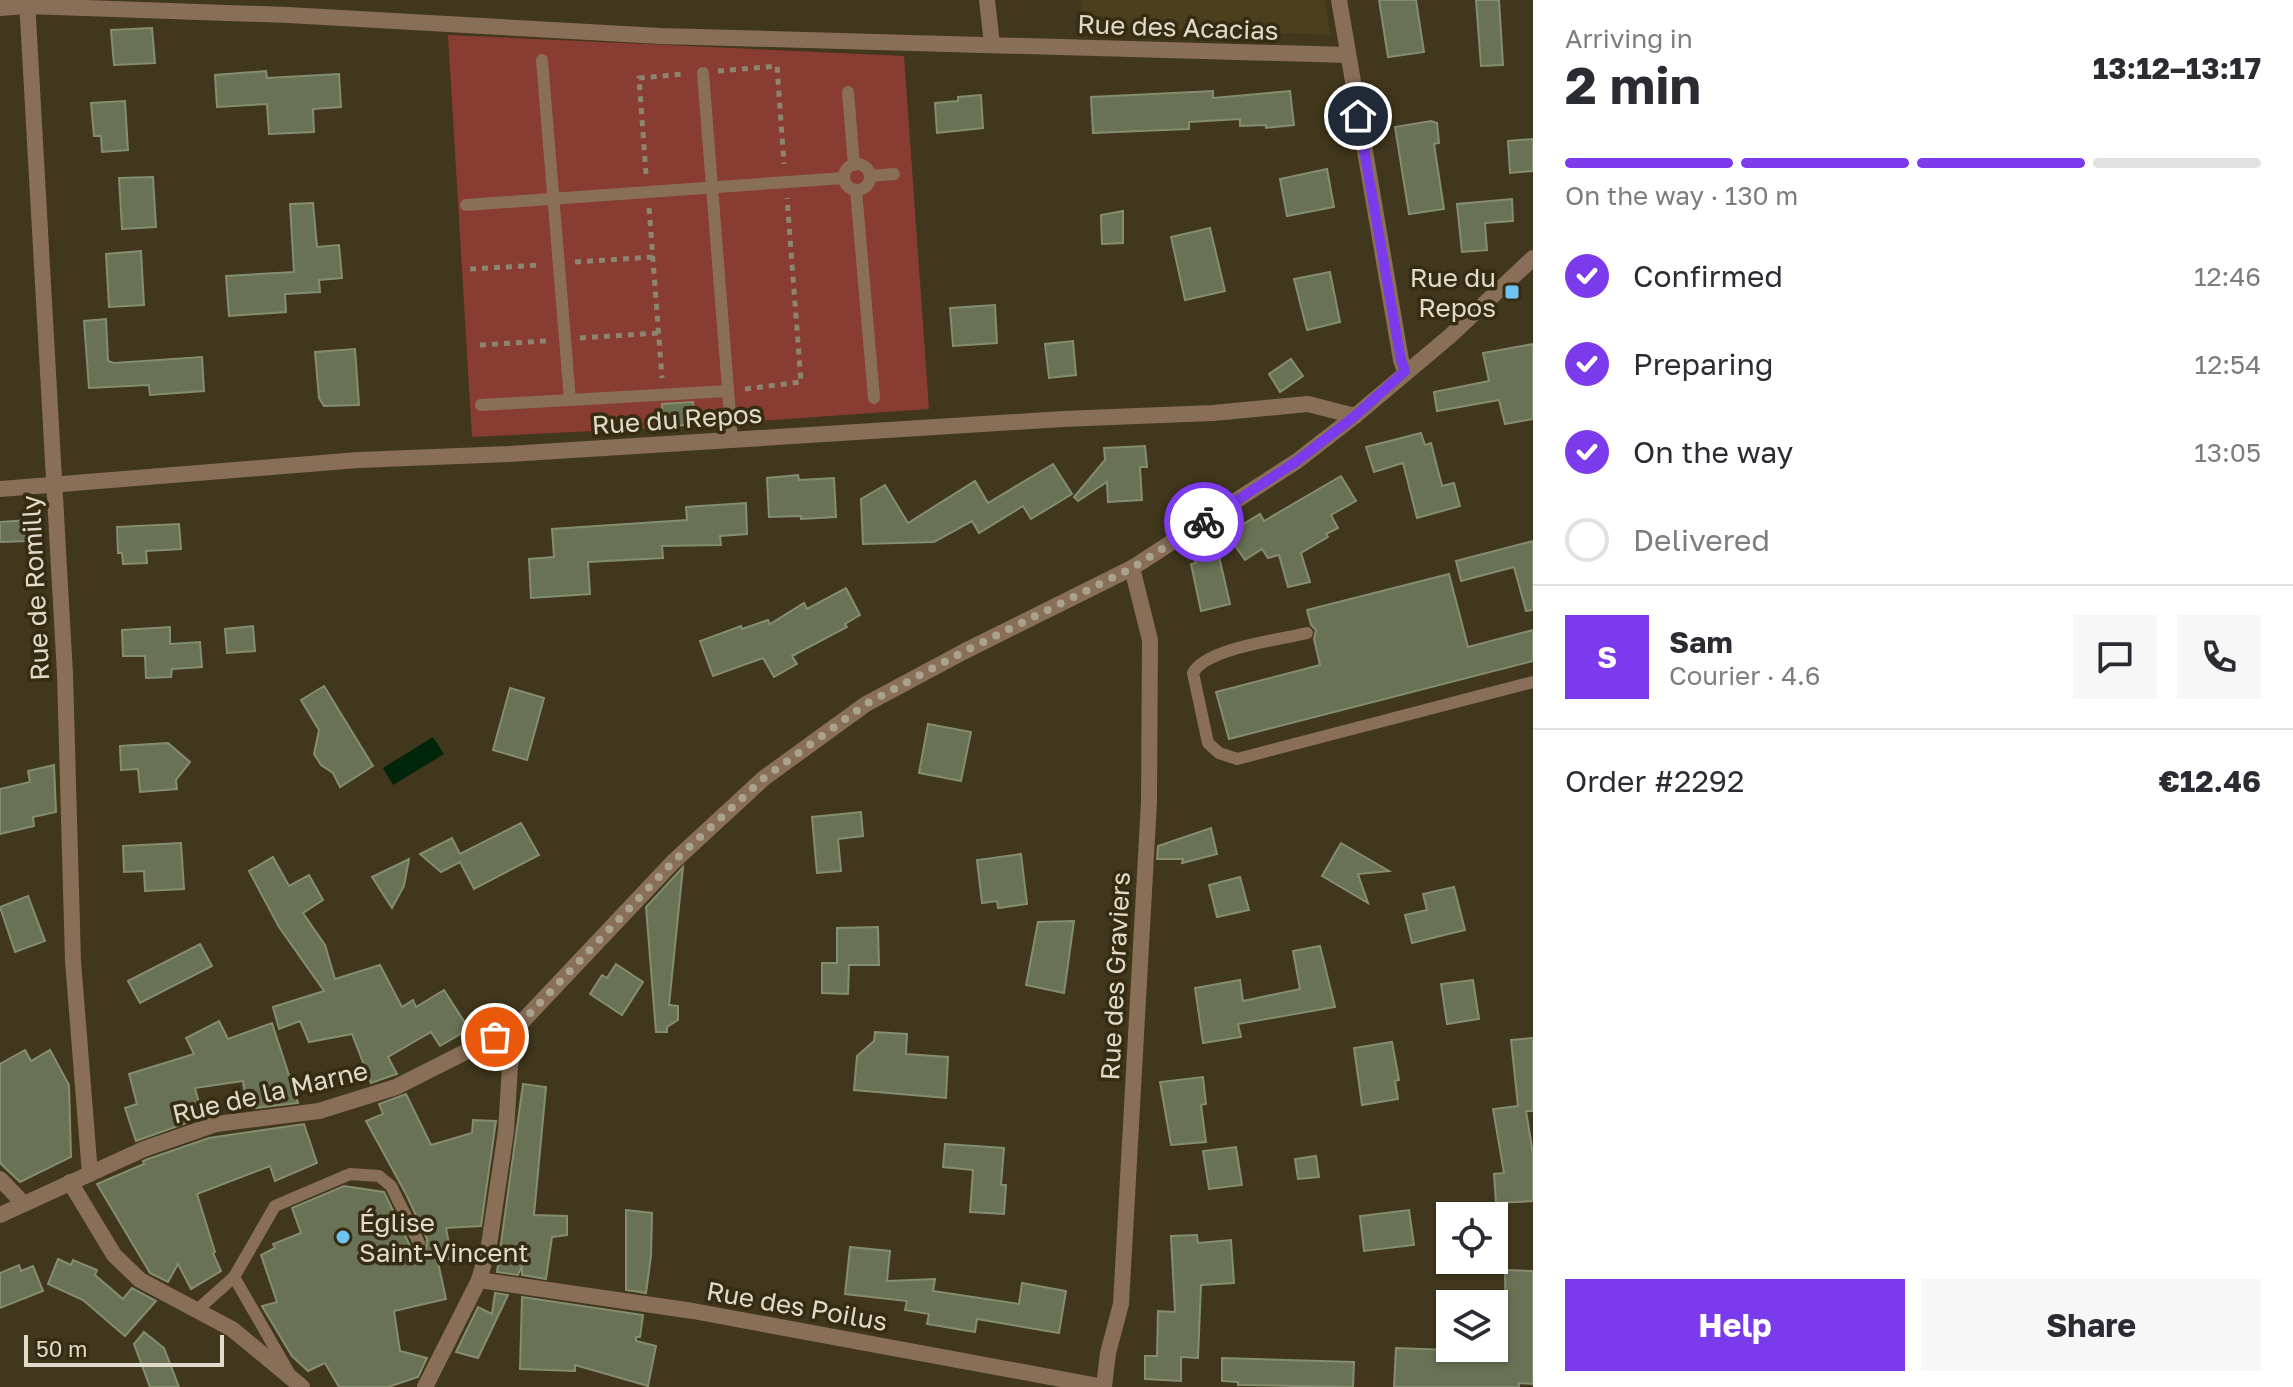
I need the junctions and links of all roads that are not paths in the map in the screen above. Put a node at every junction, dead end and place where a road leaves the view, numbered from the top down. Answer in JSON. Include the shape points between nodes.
{"nodes":[{"id":1,"x":987,"y":0,"type":"edge"},
{"id":2,"x":1339,"y":0,"type":"edge"},
{"id":3,"x":27,"y":3,"type":"edge"},
{"id":4,"x":0,"y":8,"type":"edge"},
{"id":5,"x":992,"y":44,"type":"junction"},
{"id":6,"x":1348,"y":55,"type":"junction"},
{"id":7,"x":542,"y":60,"type":"dead end"},
{"id":8,"x":703,"y":73,"type":"road end"},
{"id":9,"x":848,"y":92,"type":"dead end"},
{"id":10,"x":854,"y":165,"type":"junction"},
{"id":11,"x":894,"y":174,"type":"dead end"},
{"id":12,"x":870,"y":176,"type":"junction"},
{"id":13,"x":844,"y":178,"type":"junction"},
{"id":14,"x":712,"y":188,"type":"junction"},
{"id":15,"x":856,"y":190,"type":"junction"},
{"id":16,"x":554,"y":199,"type":"junction"},
{"id":17,"x":466,"y":205,"type":"dead end"},
{"id":18,"x":1533,"y":258,"type":"edge"},
{"id":19,"x":1405,"y":371,"type":"junction"},
{"id":20,"x":728,"y":391,"type":"junction"},
{"id":21,"x":874,"y":398,"type":"dead end"},
{"id":22,"x":570,"y":400,"type":"junction"},
{"id":23,"x":481,"y":405,"type":"dead end"},
{"id":24,"x":1355,"y":416,"type":"junction"},
{"id":25,"x":732,"y":440,"type":"junction"},
{"id":26,"x":53,"y":485,"type":"junction"},
{"id":27,"x":0,"y":489,"type":"edge"},
{"id":28,"x":1132,"y":568,"type":"junction"},
{"id":29,"x":1307,"y":633,"type":"dead end"},
{"id":30,"x":1533,"y":682,"type":"edge"},
{"id":31,"x":519,"y":1025,"type":"junction"},
{"id":32,"x":90,"y":1174,"type":"junction"},
{"id":33,"x":0,"y":1179,"type":"edge"},
{"id":34,"x":70,"y":1182,"type":"junction"},
{"id":35,"x":23,"y":1203,"type":"junction"},
{"id":36,"x":0,"y":1215,"type":"edge"},
{"id":37,"x":419,"y":1243,"type":"road end"},
{"id":38,"x":234,"y":1277,"type":"junction"},
{"id":39,"x":479,"y":1280,"type":"junction"},
{"id":40,"x":196,"y":1311,"type":"junction"},
{"id":41,"x":298,"y":1384,"type":"edge"},
{"id":42,"x":425,"y":1387,"type":"edge"},
{"id":43,"x":1104,"y":1387,"type":"edge"}],
"edges":[{"from":1,"to":5,"type":"street"},
{"from":2,"to":6,"type":"street"},
{"from":3,"to":4,"type":"street","name":"Rue des Acacias"},
{"from":3,"to":5,"type":"street","name":"Rue des Acacias","via":[[660,36]]},
{"from":3,"to":26,"type":"street","name":"Rue de Romilly"},
{"from":5,"to":6,"type":"street","name":"Rue des Acacias"},
{"from":6,"to":19,"type":"street"},
{"from":7,"to":16,"type":"lane"},
{"from":8,"to":14,"type":"lane"},
{"from":9,"to":10,"type":"lane"},
{"from":10,"to":12,"type":"lane","via":[[865,167]]},
{"from":10,"to":13,"type":"lane"},
{"from":11,"to":12,"type":"lane"},
{"from":12,"to":15,"type":"lane","via":[[867,186]]},
{"from":13,"to":14,"type":"lane"},
{"from":13,"to":15,"type":"lane"},
{"from":14,"to":16,"type":"lane"},
{"from":14,"to":20,"type":"lane"},
{"from":15,"to":21,"type":"lane"},
{"from":16,"to":17,"type":"lane"},
{"from":16,"to":22,"type":"lane"},
{"from":18,"to":19,"type":"street","name":"Rue de la Marne"},
{"from":19,"to":24,"type":"street","name":"Rue de la Marne"},
{"from":20,"to":22,"type":"lane"},
{"from":20,"to":25,"type":"lane"},
{"from":22,"to":23,"type":"lane"},
{"from":24,"to":25,"type":"street","name":"Rue du Repos","via":[[1308,404]]},
{"from":24,"to":28,"type":"street","name":"Rue de la Marne","via":[[1297,461]]},
{"from":25,"to":26,"type":"street","name":"Rue du Repos","via":[[358,460]]},
{"from":26,"to":27,"type":"street","name":"Rue du Repos"},
{"from":26,"to":32,"type":"street","name":"Rue de Romilly","via":[[65,674],[73,961]]},
{"from":28,"to":31,"type":"street","name":"Rue de la Marne","via":[[866,704],[764,778],[673,862]]},
{"from":28,"to":43,"type":"street","name":"Rue des Graviers","via":[[1150,640],[1149,802],[1121,1304]]},
{"from":29,"to":30,"type":"lane","via":[[1198,664],[1193,673],[1208,743],[1219,753],[1237,759]]},
{"from":31,"to":32,"type":"street","name":"Rue de la Marne","via":[[396,1087],[319,1111],[216,1124]]},
{"from":31,"to":39,"type":"street","via":[[489,1245]]},
{"from":32,"to":34,"type":"street","name":"Rue de la Marne"},
{"from":33,"to":35,"type":"street"},
{"from":34,"to":35,"type":"street","name":"Rue de la Marne"},
{"from":34,"to":40,"type":"street","via":[[114,1255],[140,1280]]},
{"from":35,"to":36,"type":"street","name":"Rue de la Marne"},
{"from":37,"to":38,"type":"lane","via":[[391,1186],[379,1176],[350,1174],[275,1206]]},
{"from":38,"to":40,"type":"lane"},
{"from":38,"to":41,"type":"lane"},
{"from":39,"to":42,"type":"street"},
{"from":39,"to":43,"type":"street","name":"Rue des Poilus","via":[[708,1314]]},
{"from":40,"to":41,"type":"street","via":[[232,1329]]}]}
